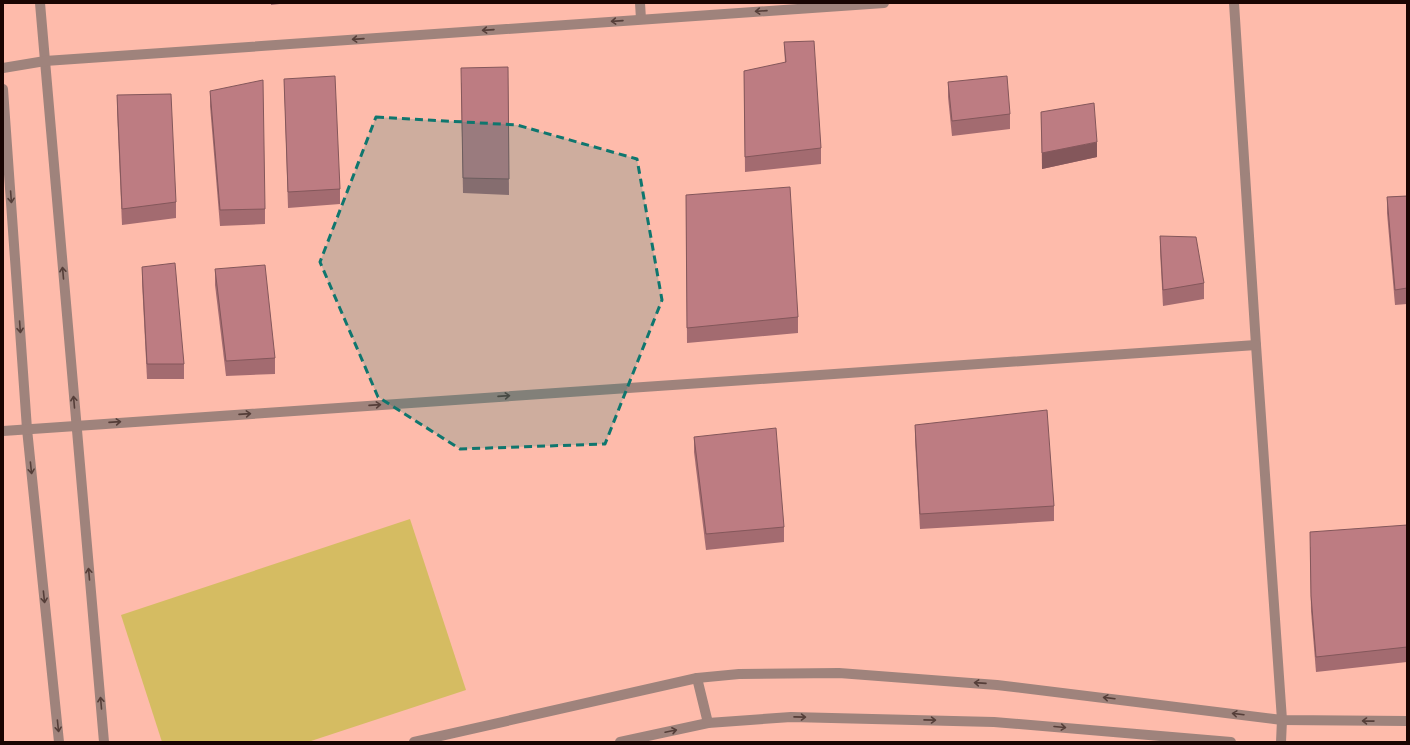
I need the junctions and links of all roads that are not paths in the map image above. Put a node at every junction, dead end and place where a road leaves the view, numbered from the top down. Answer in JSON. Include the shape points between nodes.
{"nodes":[{"id":1,"x":40,"y":3,"type":"edge"},
{"id":2,"x":640,"y":3,"type":"edge"},
{"id":3,"x":884,"y":3,"type":"edge"},
{"id":4,"x":1234,"y":3,"type":"edge"},
{"id":5,"x":641,"y":19,"type":"junction"},
{"id":6,"x":45,"y":61,"type":"junction"},
{"id":7,"x":3,"y":68,"type":"edge"},
{"id":8,"x":3,"y":89,"type":"edge"},
{"id":9,"x":1256,"y":345,"type":"junction"},
{"id":10,"x":76,"y":425,"type":"junction"},
{"id":11,"x":27,"y":429,"type":"junction"},
{"id":12,"x":3,"y":431,"type":"edge"},
{"id":13,"x":697,"y":678,"type":"junction"},
{"id":14,"x":1282,"y":720,"type":"junction"},
{"id":15,"x":1407,"y":721,"type":"edge"},
{"id":16,"x":708,"y":723,"type":"junction"},
{"id":17,"x":59,"y":742,"type":"edge"},
{"id":18,"x":104,"y":742,"type":"edge"},
{"id":19,"x":414,"y":742,"type":"edge"},
{"id":20,"x":620,"y":742,"type":"edge"},
{"id":21,"x":1231,"y":742,"type":"edge"},
{"id":22,"x":1281,"y":742,"type":"edge"}],
"edges":[{"from":1,"to":6,"type":"street"},
{"from":2,"to":5,"type":"street"},
{"from":3,"to":5,"type":"street","one_way":true},
{"from":4,"to":9,"type":"street"},
{"from":5,"to":6,"type":"street","one_way":true},
{"from":6,"to":7,"type":"street"},
{"from":10,"to":6,"type":"street","one_way":true},
{"from":8,"to":11,"type":"street","one_way":true},
{"from":10,"to":9,"type":"street","one_way":true},
{"from":9,"to":14,"type":"street"},
{"from":10,"to":11,"type":"street"},
{"from":18,"to":10,"type":"street","one_way":true},
{"from":11,"to":12,"type":"street"},
{"from":11,"to":17,"type":"street","one_way":true},
{"from":14,"to":13,"type":"street","one_way":true,"via":[[997,685],[854,674],[739,674]]},
{"from":13,"to":16,"type":"street"},
{"from":13,"to":19,"type":"street"},
{"from":15,"to":14,"type":"street","one_way":true},
{"from":14,"to":22,"type":"street"},
{"from":20,"to":16,"type":"street","one_way":true},
{"from":16,"to":21,"type":"street","one_way":true,"via":[[791,717],[994,722]]}]}
